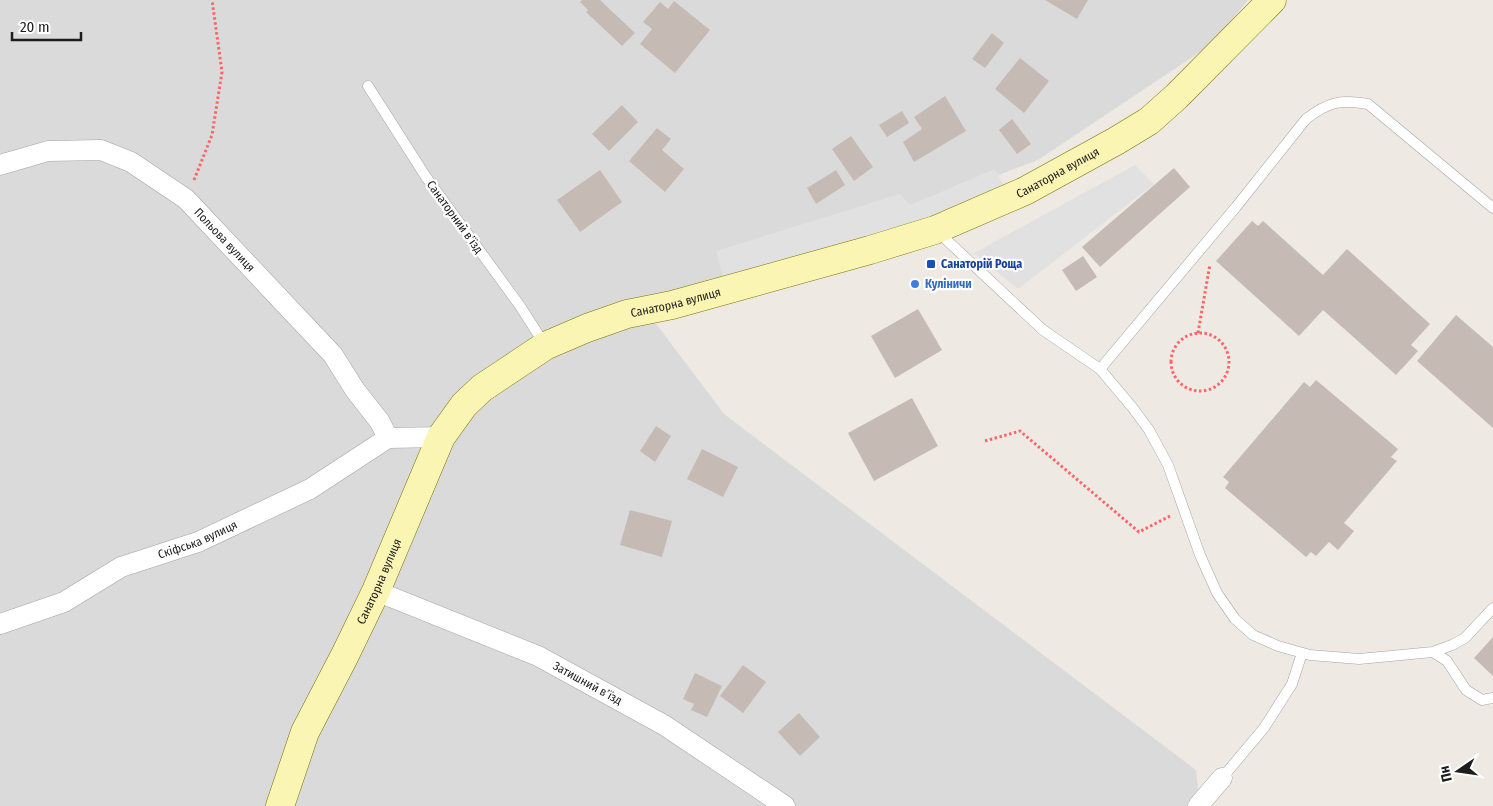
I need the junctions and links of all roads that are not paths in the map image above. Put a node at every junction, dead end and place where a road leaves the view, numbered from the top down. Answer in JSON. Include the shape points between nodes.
{"nodes":[{"id":1,"x":1272,"y":0,"type":"edge"},
{"id":2,"x":368,"y":86,"type":"dead end"},
{"id":3,"x":0,"y":165,"type":"edge"},
{"id":4,"x":1493,"y":208,"type":"edge"},
{"id":5,"x":935,"y":230,"type":"junction"},
{"id":6,"x":545,"y":346,"type":"junction"},
{"id":7,"x":1100,"y":369,"type":"junction"},
{"id":8,"x":441,"y":437,"type":"junction"},
{"id":9,"x":388,"y":438,"type":"junction"},
{"id":10,"x":376,"y":591,"type":"junction"},
{"id":11,"x":1493,"y":608,"type":"edge"},
{"id":12,"x":0,"y":624,"type":"edge"},
{"id":13,"x":1433,"y":652,"type":"junction"},
{"id":14,"x":1302,"y":653,"type":"junction"},
{"id":15,"x":1493,"y":698,"type":"edge"},
{"id":16,"x":1222,"y":778,"type":"joint"},
{"id":17,"x":280,"y":806,"type":"edge"},
{"id":18,"x":785,"y":806,"type":"edge"},
{"id":19,"x":1198,"y":806,"type":"edge"}],
"edges":[{"from":1,"to":5,"type":"street","name":"Санаторна вулиця","via":[[1149,121],[1025,190]]},
{"from":2,"to":6,"type":"lane","name":"Санаторний в’їзд","via":[[426,177],[520,306]]},
{"from":3,"to":9,"type":"street","name":"Польова вулиця","via":[[48,151],[101,150],[131,162],[186,199],[332,355]]},
{"from":4,"to":7,"type":"lane","via":[[1368,104],[1349,100],[1335,103],[1306,119]]},
{"from":5,"to":6,"type":"street","name":"Санаторна вулиця","via":[[781,276],[627,314]]},
{"from":5,"to":7,"type":"lane","via":[[1043,330]]},
{"from":6,"to":8,"type":"street","name":"Санаторна вулиця","via":[[482,388],[464,405]]},
{"from":7,"to":14,"type":"lane","via":[[1149,430],[1168,465],[1200,555],[1217,593],[1235,619],[1253,635]]},
{"from":8,"to":9,"type":"street"},
{"from":8,"to":10,"type":"street","name":"Санаторна вулиця"},
{"from":9,"to":12,"type":"street","name":"Скіфська вулиця","via":[[310,489],[198,542],[121,567],[64,602]]},
{"from":10,"to":17,"type":"street","name":"Санаторна вулиця","via":[[305,732]]},
{"from":10,"to":18,"type":"street","name":"Затишний в’їзд","via":[[538,656],[664,725]]},
{"from":11,"to":13,"type":"lane","via":[[1465,638]]},
{"from":13,"to":14,"type":"lane","via":[[1359,659]]},
{"from":13,"to":15,"type":"lane","via":[[1447,661],[1466,690],[1482,700]]},
{"from":14,"to":16,"type":"lane","via":[[1292,684],[1264,728]]},
{"from":16,"to":19,"type":"street"}]}
